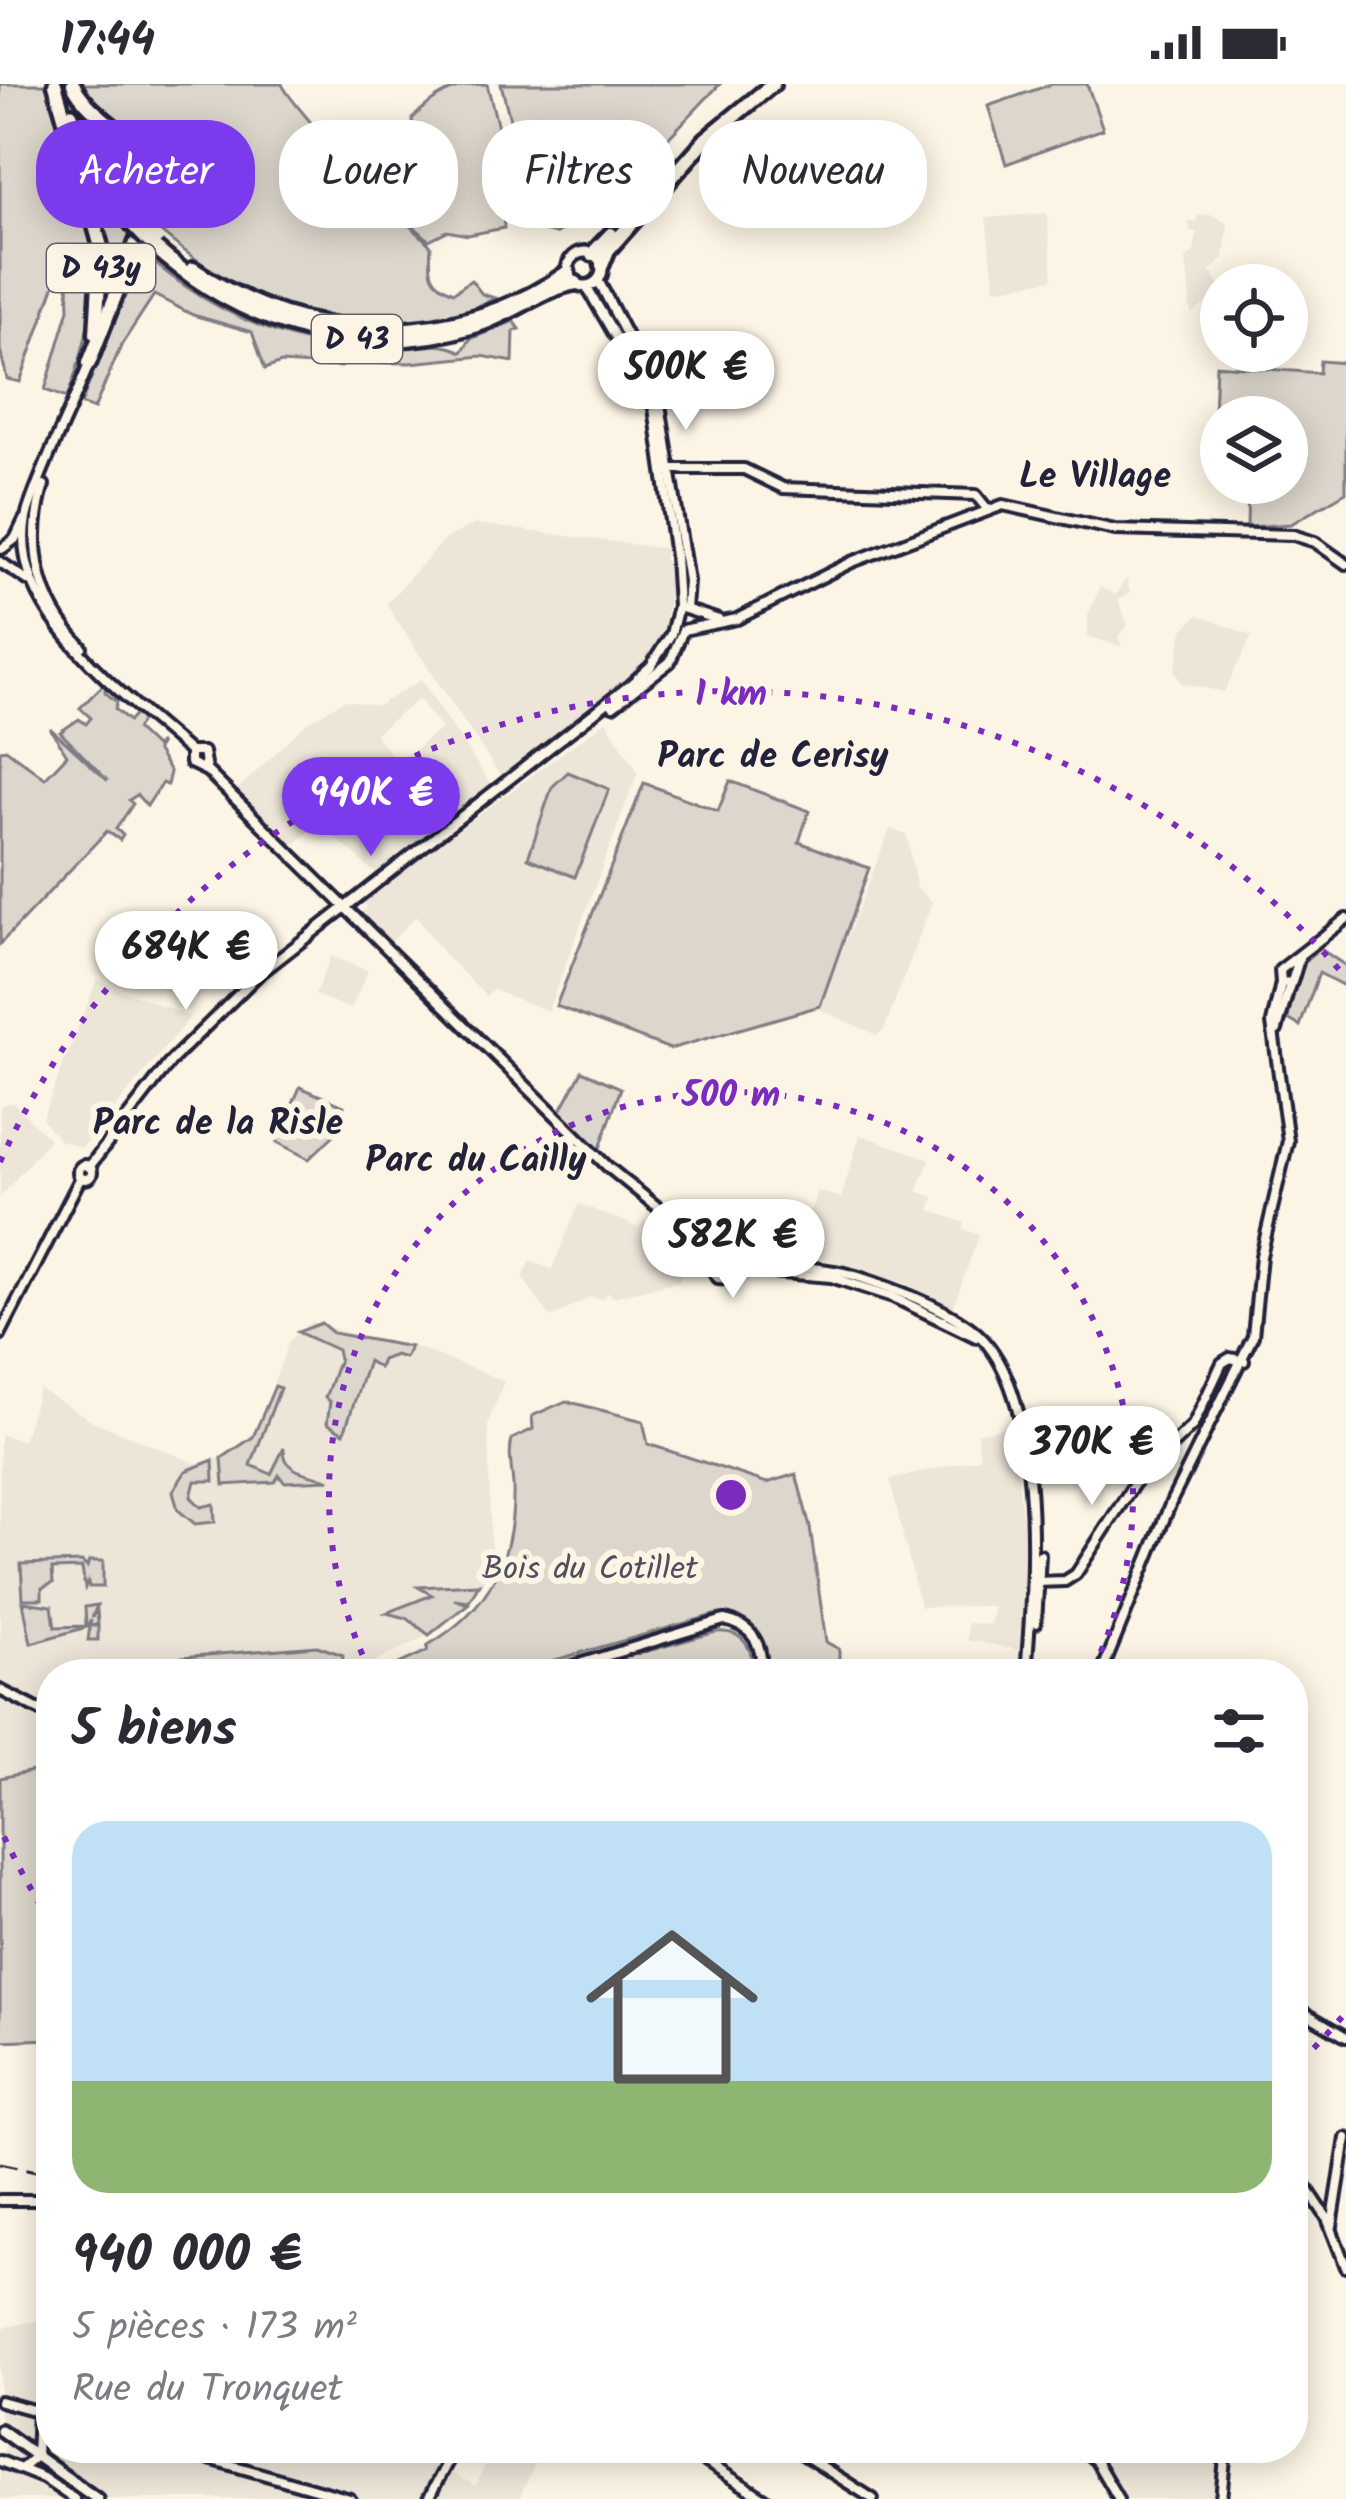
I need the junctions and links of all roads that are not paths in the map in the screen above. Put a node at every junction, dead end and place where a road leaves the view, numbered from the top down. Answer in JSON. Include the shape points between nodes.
{"nodes":[{"id":1,"x":65,"y":84,"type":"edge"},
{"id":2,"x":758,"y":84,"type":"edge"},
{"id":3,"x":773,"y":84,"type":"edge"},
{"id":4,"x":597,"y":259,"type":"junction"},
{"id":5,"x":577,"y":280,"type":"junction"},
{"id":6,"x":598,"y":280,"type":"junction"},
{"id":7,"x":89,"y":363,"type":"junction"},
{"id":8,"x":59,"y":438,"type":"junction"},
{"id":9,"x":666,"y":469,"type":"junction"},
{"id":10,"x":988,"y":510,"type":"junction"},
{"id":11,"x":27,"y":513,"type":"junction"},
{"id":12,"x":30,"y":547,"type":"junction"},
{"id":13,"x":1,"y":548,"type":"edge"},
{"id":14,"x":31,"y":560,"type":"junction"},
{"id":15,"x":1,"y":562,"type":"edge"},
{"id":16,"x":1346,"y":564,"type":"edge"},
{"id":17,"x":31,"y":582,"type":"junction"},
{"id":18,"x":685,"y":611,"type":"junction"},
{"id":19,"x":720,"y":621,"type":"junction"},
{"id":20,"x":672,"y":622,"type":"junction"},
{"id":21,"x":686,"y":628,"type":"junction"},
{"id":22,"x":133,"y":699,"type":"junction"},
{"id":23,"x":499,"y":789,"type":"junction"},
{"id":24,"x":343,"y":908,"type":"junction"},
{"id":25,"x":1346,"y":920,"type":"edge"},
{"id":26,"x":1290,"y":969,"type":"junction"},
{"id":27,"x":1285,"y":983,"type":"junction"},
{"id":28,"x":672,"y":1219,"type":"junction"},
{"id":29,"x":721,"y":1245,"type":"junction"},
{"id":30,"x":708,"y":1258,"type":"junction"},
{"id":31,"x":742,"y":1258,"type":"junction"},
{"id":32,"x":740,"y":1271,"type":"junction"},
{"id":33,"x":0,"y":1335,"type":"edge"},
{"id":34,"x":978,"y":1338,"type":"junction"},
{"id":35,"x":1244,"y":1360,"type":"junction"},
{"id":36,"x":1039,"y":1582,"type":"junction"},
{"id":37,"x":595,"y":1659,"type":"edge"},
{"id":38,"x":761,"y":1659,"type":"edge"},
{"id":39,"x":1029,"y":1659,"type":"edge"},
{"id":40,"x":1030,"y":1659,"type":"edge"},
{"id":41,"x":1107,"y":1659,"type":"edge"},
{"id":42,"x":0,"y":1690,"type":"edge"},
{"id":43,"x":36,"y":1708,"type":"edge"},
{"id":44,"x":1308,"y":2015,"type":"edge"},
{"id":45,"x":1346,"y":2039,"type":"edge"},
{"id":46,"x":1346,"y":2138,"type":"edge"},
{"id":47,"x":1336,"y":2179,"type":"junction"},
{"id":48,"x":1308,"y":2190,"type":"edge"},
{"id":49,"x":0,"y":2200,"type":"edge"},
{"id":50,"x":36,"y":2200,"type":"edge"},
{"id":51,"x":1321,"y":2209,"type":"junction"},
{"id":52,"x":1332,"y":2227,"type":"junction"},
{"id":53,"x":1346,"y":2266,"type":"edge"},
{"id":54,"x":0,"y":2402,"type":"edge"},
{"id":55,"x":36,"y":2411,"type":"edge"},
{"id":56,"x":36,"y":2423,"type":"edge"},
{"id":57,"x":0,"y":2430,"type":"edge"},
{"id":58,"x":0,"y":2462,"type":"edge"},
{"id":59,"x":29,"y":2463,"type":"junction"},
{"id":60,"x":224,"y":2463,"type":"edge"},
{"id":61,"x":447,"y":2463,"type":"edge"},
{"id":62,"x":708,"y":2463,"type":"edge"},
{"id":63,"x":817,"y":2463,"type":"edge"},
{"id":64,"x":1097,"y":2463,"type":"edge"},
{"id":65,"x":1225,"y":2463,"type":"edge"},
{"id":66,"x":1115,"y":2494,"type":"edge"},
{"id":67,"x":74,"y":2499,"type":"edge"},
{"id":68,"x":97,"y":2499,"type":"edge"},
{"id":69,"x":350,"y":2499,"type":"edge"},
{"id":70,"x":428,"y":2499,"type":"edge"},
{"id":71,"x":765,"y":2499,"type":"edge"},
{"id":72,"x":873,"y":2499,"type":"edge"},
{"id":73,"x":1221,"y":2499,"type":"edge"}],
"edges":[{"from":1,"to":5,"type":"highway","number":"D 43","bridge":true,"via":[[134,219],[196,272],[256,305],[348,330],[412,330],[466,320]]},
{"from":1,"to":7,"type":"highway","number":"D 43y","via":[[101,247]]},
{"from":1,"to":7,"type":"highway","via":[[149,158],[158,187]]},
{"from":2,"to":4,"type":"highway","via":[[705,128]]},
{"from":3,"to":4,"type":"highway","via":[[706,139]]},
{"from":4,"to":5,"type":"main road","via":[[576,255]]},
{"from":4,"to":6,"type":"main road"},
{"from":5,"to":6,"type":"main road"},
{"from":5,"to":9,"type":"street","via":[[653,401]]},
{"from":6,"to":9,"type":"street","via":[[659,398]]},
{"from":7,"to":8,"type":"street","number":"D 43y"},
{"from":8,"to":11,"type":"street","number":"D 43y"},
{"from":8,"to":12,"type":"street"},
{"from":9,"to":10,"type":"street","via":[[743,469],[783,488],[976,495]]},
{"from":9,"to":18,"type":"street"},
{"from":10,"to":16,"type":"street","via":[[1007,505],[1163,534],[1293,536]]},
{"from":10,"to":19,"type":"street"},
{"from":11,"to":12,"type":"street","number":"D 43y"},
{"from":11,"to":13,"type":"street"},
{"from":12,"to":13,"type":"street"},
{"from":12,"to":14,"type":"street"},
{"from":14,"to":15,"type":"street"},
{"from":14,"to":17,"type":"street"},
{"from":14,"to":22,"type":"street","via":[[62,627]]},
{"from":15,"to":17,"type":"street"},
{"from":17,"to":22,"type":"street","via":[[44,611]]},
{"from":18,"to":19,"type":"street"},
{"from":18,"to":20,"type":"street"},
{"from":18,"to":21,"type":"street"},
{"from":19,"to":21,"type":"street"},
{"from":20,"to":21,"type":"street"},
{"from":20,"to":23,"type":"street","via":[[645,674]]},
{"from":21,"to":23,"type":"street","via":[[668,664]]},
{"from":22,"to":24,"type":"street"},
{"from":23,"to":24,"type":"street"},
{"from":24,"to":28,"type":"street","via":[[608,1167]]},
{"from":24,"to":33,"type":"street","via":[[200,1029],[89,1167],[79,1168],[82,1178]]},
{"from":25,"to":26,"type":"street"},
{"from":26,"to":27,"type":"street"},
{"from":26,"to":27,"type":"street","via":[[1278,974]]},
{"from":27,"to":35,"type":"street","via":[[1272,1023],[1288,1141]]},
{"from":28,"to":29,"type":"street"},
{"from":28,"to":30,"type":"street"},
{"from":29,"to":30,"type":"street"},
{"from":29,"to":31,"type":"street"},
{"from":30,"to":32,"type":"street","via":[[718,1278]]},
{"from":31,"to":32,"type":"street"},
{"from":31,"to":34,"type":"street","via":[[856,1276],[967,1325]]},
{"from":32,"to":34,"type":"street","via":[[854,1283]]},
{"from":34,"to":36,"type":"street","via":[[1015,1397]]},
{"from":35,"to":36,"type":"street","via":[[1224,1361],[1193,1424],[1138,1478],[1076,1574]]},
{"from":35,"to":41,"type":"street","via":[[1172,1500]]},
{"from":36,"to":39,"type":"street"},
{"from":36,"to":40,"type":"street"},
{"from":37,"to":38,"type":"street","via":[[724,1620],[754,1637]]},
{"from":42,"to":43,"type":"street"},
{"from":44,"to":45,"type":"street"},
{"from":46,"to":47,"type":"street"},
{"from":47,"to":51,"type":"street"},
{"from":47,"to":52,"type":"street"},
{"from":48,"to":51,"type":"street"},
{"from":49,"to":50,"type":"street"},
{"from":51,"to":52,"type":"street"},
{"from":52,"to":53,"type":"street"},
{"from":54,"to":55,"type":"street"},
{"from":56,"to":59,"type":"street"},
{"from":57,"to":59,"type":"main road"},
{"from":58,"to":59,"type":"street"},
{"from":59,"to":67,"type":"street"},
{"from":59,"to":68,"type":"main road"},
{"from":60,"to":69,"type":"street"},
{"from":61,"to":70,"type":"street"},
{"from":62,"to":71,"type":"street"},
{"from":63,"to":72,"type":"street"},
{"from":64,"to":66,"type":"street"},
{"from":65,"to":73,"type":"street"}]}
